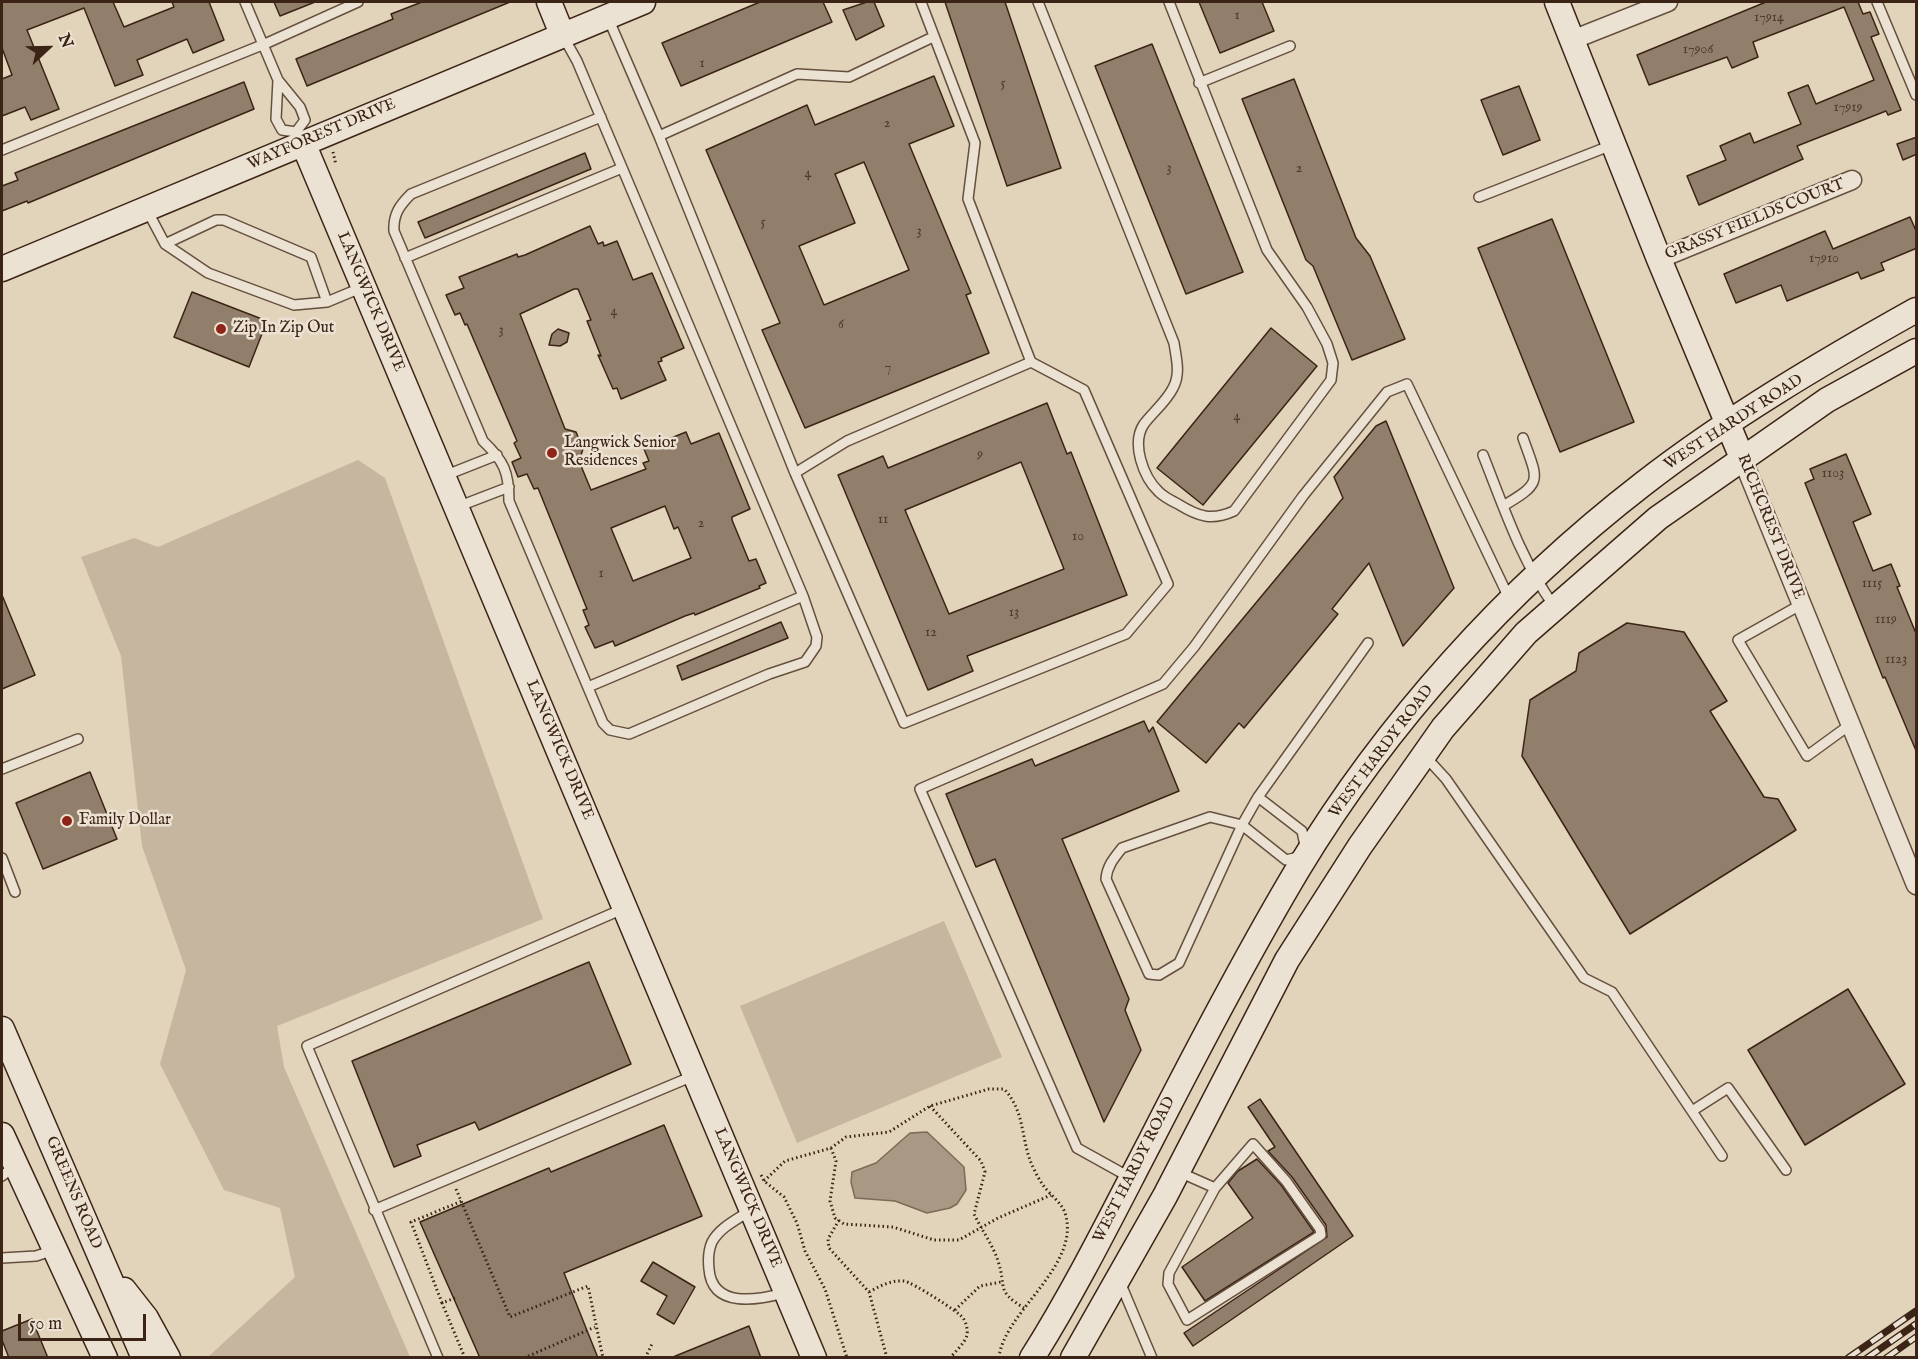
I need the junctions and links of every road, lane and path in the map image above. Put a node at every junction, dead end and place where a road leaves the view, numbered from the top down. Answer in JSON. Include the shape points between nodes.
{"nodes":[{"id":1,"x":244,"y":2,"type":"edge"},
{"id":2,"x":358,"y":2,"type":"edge"},
{"id":3,"x":549,"y":2,"type":"edge"},
{"id":4,"x":644,"y":2,"type":"edge"},
{"id":5,"x":921,"y":2,"type":"edge"},
{"id":6,"x":1038,"y":2,"type":"edge"},
{"id":7,"x":1169,"y":2,"type":"edge"},
{"id":8,"x":1557,"y":2,"type":"edge"},
{"id":9,"x":1668,"y":2,"type":"edge"},
{"id":10,"x":1877,"y":2,"type":"edge"},
{"id":11,"x":607,"y":16,"type":"junction"},
{"id":12,"x":562,"y":34,"type":"junction"},
{"id":13,"x":933,"y":37,"type":"junction"},
{"id":14,"x":1572,"y":39,"type":"junction"},
{"id":15,"x":263,"y":44,"type":"junction"},
{"id":16,"x":1290,"y":46,"type":"dead end"},
{"id":17,"x":278,"y":80,"type":"junction"},
{"id":18,"x":1199,"y":83,"type":"junction"},
{"id":19,"x":1917,"y":95,"type":"edge"},
{"id":20,"x":600,"y":117,"type":"junction"},
{"id":21,"x":659,"y":136,"type":"junction"},
{"id":22,"x":300,"y":137,"type":"junction"},
{"id":23,"x":1614,"y":144,"type":"junction"},
{"id":24,"x":2,"y":150,"type":"edge"},
{"id":25,"x":622,"y":168,"type":"junction"},
{"id":26,"x":340,"y":174,"type":"dead end"},
{"id":27,"x":1852,"y":180,"type":"dead end"},
{"id":28,"x":1479,"y":197,"type":"dead end"},
{"id":29,"x":146,"y":208,"type":"junction"},
{"id":30,"x":165,"y":244,"type":"junction"},
{"id":31,"x":405,"y":258,"type":"junction"},
{"id":32,"x":1659,"y":259,"type":"junction"},
{"id":33,"x":2,"y":269,"type":"edge"},
{"id":34,"x":363,"y":286,"type":"junction"},
{"id":35,"x":327,"y":302,"type":"junction"},
{"id":36,"x":1917,"y":310,"type":"edge"},
{"id":37,"x":1917,"y":351,"type":"edge"},
{"id":38,"x":1031,"y":362,"type":"junction"},
{"id":39,"x":1728,"y":423,"type":"junction"},
{"id":40,"x":1523,"y":438,"type":"dead end"},
{"id":41,"x":1483,"y":454,"type":"dead end"},
{"id":42,"x":497,"y":455,"type":"junction"},
{"id":43,"x":1742,"y":458,"type":"junction"},
{"id":44,"x":795,"y":472,"type":"junction"},
{"id":45,"x":444,"y":476,"type":"junction"},
{"id":46,"x":509,"y":487,"type":"junction"},
{"id":47,"x":1503,"y":506,"type":"junction"},
{"id":48,"x":457,"y":507,"type":"junction"},
{"id":49,"x":1534,"y":578,"type":"junction"},
{"id":50,"x":803,"y":597,"type":"junction"},
{"id":51,"x":1510,"y":601,"type":"junction"},
{"id":52,"x":1802,"y":604,"type":"junction"},
{"id":53,"x":1556,"y":608,"type":"junction"},
{"id":54,"x":1526,"y":633,"type":"junction"},
{"id":55,"x":1368,"y":643,"type":"dead end"},
{"id":56,"x":588,"y":687,"type":"junction"},
{"id":57,"x":1851,"y":724,"type":"junction"},
{"id":58,"x":78,"y":739,"type":"dead end"},
{"id":59,"x":1424,"y":755,"type":"junction"},
{"id":60,"x":2,"y":770,"type":"edge"},
{"id":61,"x":1258,"y":796,"type":"junction"},
{"id":62,"x":1242,"y":825,"type":"junction"},
{"id":63,"x":1307,"y":855,"type":"junction"},
{"id":64,"x":2,"y":858,"type":"edge"},
{"id":65,"x":1340,"y":876,"type":"junction"},
{"id":66,"x":1917,"y":885,"type":"edge"},
{"id":67,"x":15,"y":892,"type":"dead end"},
{"id":68,"x":626,"y":908,"type":"junction"},
{"id":69,"x":2,"y":1029,"type":"edge"},
{"id":70,"x":696,"y":1075,"type":"junction"},
{"id":71,"x":930,"y":1106,"type":"junction"},
{"id":72,"x":1692,"y":1111,"type":"junction"},
{"id":73,"x":2,"y":1135,"type":"edge"},
{"id":74,"x":831,"y":1148,"type":"junction"},
{"id":75,"x":1722,"y":1156,"type":"dead end"},
{"id":76,"x":1786,"y":1170,"type":"dead end"},
{"id":77,"x":8,"y":1171,"type":"edge"},
{"id":78,"x":1177,"y":1171,"type":"junction"},
{"id":79,"x":760,"y":1173,"type":"dead end"},
{"id":80,"x":450,"y":1176,"type":"junction"},
{"id":81,"x":1131,"y":1178,"type":"junction"},
{"id":82,"x":764,"y":1181,"type":"junction"},
{"id":83,"x":1215,"y":1188,"type":"junction"},
{"id":84,"x":1051,"y":1195,"type":"junction"},
{"id":85,"x":462,"y":1202,"type":"junction"},
{"id":86,"x":753,"y":1209,"type":"junction"},
{"id":87,"x":374,"y":1210,"type":"junction"},
{"id":88,"x":839,"y":1220,"type":"junction"},
{"id":89,"x":981,"y":1228,"type":"junction"},
{"id":90,"x":1093,"y":1250,"type":"junction"},
{"id":91,"x":2,"y":1258,"type":"edge"},
{"id":92,"x":58,"y":1259,"type":"junction"},
{"id":93,"x":102,"y":1262,"type":"junction"},
{"id":94,"x":1118,"y":1279,"type":"junction"},
{"id":95,"x":1001,"y":1282,"type":"junction"},
{"id":96,"x":786,"y":1292,"type":"junction"},
{"id":97,"x":869,"y":1292,"type":"junction"},
{"id":98,"x":455,"y":1298,"type":"dead end"},
{"id":99,"x":442,"y":1303,"type":"junction"},
{"id":100,"x":1025,"y":1308,"type":"junction"},
{"id":101,"x":955,"y":1310,"type":"junction"},
{"id":102,"x":596,"y":1327,"type":"junction"},
{"id":103,"x":652,"y":1344,"type":"dead end"},
{"id":104,"x":92,"y":1358,"type":"edge"},
{"id":105,"x":105,"y":1358,"type":"edge"},
{"id":106,"x":144,"y":1358,"type":"edge"},
{"id":107,"x":168,"y":1358,"type":"edge"},
{"id":108,"x":438,"y":1358,"type":"edge"},
{"id":109,"x":465,"y":1358,"type":"edge"},
{"id":110,"x":524,"y":1358,"type":"edge"},
{"id":111,"x":603,"y":1358,"type":"edge"},
{"id":112,"x":645,"y":1358,"type":"edge"},
{"id":113,"x":814,"y":1358,"type":"edge"},
{"id":114,"x":847,"y":1358,"type":"edge"},
{"id":115,"x":887,"y":1358,"type":"edge"},
{"id":116,"x":950,"y":1358,"type":"edge"},
{"id":117,"x":999,"y":1358,"type":"edge"},
{"id":118,"x":1032,"y":1358,"type":"edge"},
{"id":119,"x":1073,"y":1358,"type":"edge"},
{"id":120,"x":1152,"y":1358,"type":"edge"}],
"edges":[{"from":1,"to":15,"type":"lane"},
{"from":2,"to":15,"type":"lane"},
{"from":3,"to":12,"type":"street"},
{"from":4,"to":11,"type":"street","name":"WAYFOREST DRIVE"},
{"from":5,"to":13,"type":"lane"},
{"from":6,"to":18,"type":"lane","via":[[1174,343],[1178,365],[1174,388],[1144,423],[1139,436],[1144,467],[1158,491],[1194,514],[1210,518],[1234,511],[1331,380],[1333,371],[1331,355],[1307,307],[1267,250]]},
{"from":7,"to":18,"type":"lane"},
{"from":8,"to":14,"type":"street","name":"RICHCREST DRIVE"},
{"from":9,"to":14,"type":"street"},
{"from":10,"to":19,"type":"lane"},
{"from":11,"to":12,"type":"street","name":"WAYFOREST DRIVE"},
{"from":11,"to":21,"type":"lane"},
{"from":12,"to":20,"type":"lane"},
{"from":12,"to":22,"type":"street","name":"WAYFOREST DRIVE"},
{"from":13,"to":21,"type":"lane","via":[[849,77],[797,74]]},
{"from":13,"to":38,"type":"lane","via":[[975,143],[968,199]]},
{"from":14,"to":23,"type":"street","name":"RICHCREST DRIVE"},
{"from":15,"to":17,"type":"lane"},
{"from":15,"to":24,"type":"lane"},
{"from":16,"to":18,"type":"lane"},
{"from":17,"to":22,"type":"lane","via":[[300,107],[305,120]]},
{"from":17,"to":22,"type":"lane","via":[[276,119],[282,130]]},
{"from":20,"to":25,"type":"lane"},
{"from":20,"to":31,"type":"lane","via":[[411,194],[396,211],[393,222]]},
{"from":21,"to":44,"type":"lane"},
{"from":22,"to":26,"type":"path","via":[[336,153]]},
{"from":22,"to":29,"type":"street","name":"WAYFOREST DRIVE"},
{"from":22,"to":34,"type":"street","name":"LANGWICK DRIVE"},
{"from":23,"to":28,"type":"lane"},
{"from":23,"to":32,"type":"street","name":"RICHCREST DRIVE"},
{"from":25,"to":31,"type":"lane"},
{"from":25,"to":50,"type":"lane"},
{"from":27,"to":32,"type":"street","name":"GRASSY FIELDS COURT"},
{"from":29,"to":30,"type":"lane"},
{"from":29,"to":33,"type":"street","name":"WAYFOREST DRIVE"},
{"from":30,"to":35,"type":"lane","via":[[208,273],[294,304]]},
{"from":30,"to":35,"type":"lane","via":[[216,220],[224,220],[311,257]]},
{"from":31,"to":42,"type":"lane","via":[[483,441]]},
{"from":32,"to":39,"type":"street","name":"RICHCREST DRIVE"},
{"from":34,"to":35,"type":"lane"},
{"from":34,"to":45,"type":"street","name":"LANGWICK DRIVE"},
{"from":36,"to":39,"type":"street","name":"WEST HARDY ROAD"},
{"from":37,"to":43,"type":"street","name":"WEST HARDY ROAD","via":[[1827,400]]},
{"from":38,"to":44,"type":"lane","via":[[847,441]]},
{"from":38,"to":44,"type":"lane","via":[[1084,390],[1168,584],[1126,634],[904,723]]},
{"from":39,"to":43,"type":"street","name":"RICHCREST DRIVE"},
{"from":39,"to":49,"type":"street","name":"WEST HARDY ROAD","via":[[1643,484]]},
{"from":40,"to":47,"type":"lane","via":[[1534,468],[1534,484]]},
{"from":41,"to":47,"type":"lane"},
{"from":42,"to":45,"type":"lane"},
{"from":42,"to":46,"type":"lane","via":[[507,471]]},
{"from":43,"to":52,"type":"street","name":"RICHCREST DRIVE"},
{"from":43,"to":53,"type":"street","name":"WEST HARDY ROAD","via":[[1658,518]]},
{"from":45,"to":48,"type":"street","name":"LANGWICK DRIVE"},
{"from":46,"to":48,"type":"lane"},
{"from":46,"to":56,"type":"lane","via":[[509,501]]},
{"from":47,"to":49,"type":"lane"},
{"from":48,"to":68,"type":"street","name":"LANGWICK DRIVE"},
{"from":49,"to":51,"type":"street","name":"WEST HARDY ROAD"},
{"from":49,"to":53,"type":"lane"},
{"from":50,"to":56,"type":"lane"},
{"from":50,"to":56,"type":"lane","via":[[817,638],[805,662],[629,734],[610,730],[603,723]]},
{"from":51,"to":54,"type":"street"},
{"from":51,"to":63,"type":"street","name":"WEST HARDY ROAD","via":[[1460,652],[1414,708]]},
{"from":51,"to":81,"type":"lane","via":[[1407,384],[1387,392],[1303,496],[1163,684],[920,789],[1077,1148]]},
{"from":52,"to":57,"type":"street","name":"RICHCREST DRIVE"},
{"from":52,"to":57,"type":"lane","via":[[1738,640],[1807,756]]},
{"from":53,"to":54,"type":"street","name":"WEST HARDY ROAD"},
{"from":54,"to":59,"type":"street","name":"WEST HARDY ROAD"},
{"from":55,"to":61,"type":"lane"},
{"from":57,"to":66,"type":"street","name":"RICHCREST DRIVE"},
{"from":58,"to":60,"type":"lane"},
{"from":59,"to":65,"type":"street","name":"WEST HARDY ROAD"},
{"from":59,"to":72,"type":"lane","via":[[1446,779],[1584,978],[1612,992]]},
{"from":61,"to":62,"type":"lane"},
{"from":61,"to":63,"type":"lane","via":[[1302,831]]},
{"from":62,"to":62,"type":"lane","via":[[1210,817],[1122,848],[1113,860],[1106,879],[1149,974],[1159,975],[1179,963]]},
{"from":62,"to":63,"type":"lane","via":[[1286,860]]},
{"from":63,"to":65,"type":"street"},
{"from":63,"to":81,"type":"street","name":"WEST HARDY ROAD","via":[[1201,1043]]},
{"from":64,"to":67,"type":"lane"},
{"from":65,"to":78,"type":"street","name":"WEST HARDY ROAD","via":[[1287,960]]},
{"from":68,"to":70,"type":"street","name":"LANGWICK DRIVE"},
{"from":68,"to":87,"type":"lane","via":[[307,1046]]},
{"from":69,"to":93,"type":"street","name":"GREENS ROAD"},
{"from":70,"to":80,"type":"lane"},
{"from":70,"to":86,"type":"street","name":"LANGWICK DRIVE"},
{"from":71,"to":74,"type":"path","via":[[889,1132],[846,1137]]},
{"from":71,"to":84,"type":"path","via":[[988,1089],[1004,1089],[1014,1100],[1030,1159]]},
{"from":71,"to":89,"type":"path","via":[[981,1161],[985,1172],[974,1214]]},
{"from":72,"to":75,"type":"lane"},
{"from":72,"to":76,"type":"lane","via":[[1728,1088]]},
{"from":73,"to":77,"type":"street"},
{"from":74,"to":82,"type":"path","via":[[785,1161]]},
{"from":74,"to":88,"type":"path","via":[[836,1161],[830,1201]]},
{"from":77,"to":92,"type":"street"},
{"from":78,"to":83,"type":"lane"},
{"from":78,"to":94,"type":"street","name":"WEST HARDY ROAD"},
{"from":79,"to":82,"type":"path"},
{"from":80,"to":85,"type":"path"},
{"from":80,"to":87,"type":"lane"},
{"from":81,"to":90,"type":"street","name":"WEST HARDY ROAD"},
{"from":82,"to":114,"type":"path","via":[[784,1197],[797,1223],[825,1289]]},
{"from":83,"to":83,"type":"lane","via":[[1253,1143],[1286,1181],[1321,1235],[1187,1320],[1167,1280]]},
{"from":84,"to":89,"type":"path"},
{"from":84,"to":100,"type":"path","via":[[1065,1212],[1067,1234],[1051,1275]]},
{"from":85,"to":99,"type":"path","via":[[411,1222]]},
{"from":85,"to":102,"type":"path","via":[[510,1317],[588,1286]]},
{"from":86,"to":96,"type":"street","name":"LANGWICK DRIVE"},
{"from":86,"to":96,"type":"lane","via":[[722,1229],[712,1242],[708,1257],[710,1275],[717,1290],[740,1300],[756,1301]]},
{"from":87,"to":108,"type":"lane"},
{"from":88,"to":89,"type":"path","via":[[844,1224],[893,1227],[934,1240],[959,1240]]},
{"from":88,"to":97,"type":"path","via":[[828,1239],[830,1248]]},
{"from":89,"to":95,"type":"path","via":[[998,1260]]},
{"from":90,"to":94,"type":"street"},
{"from":90,"to":118,"type":"street","name":"WEST HARDY ROAD","via":[[1071,1297]]},
{"from":91,"to":92,"type":"lane"},
{"from":92,"to":104,"type":"street"},
{"from":92,"to":105,"type":"street"},
{"from":93,"to":106,"type":"street","name":"GREENS ROAD"},
{"from":93,"to":107,"type":"street","via":[[146,1318]]},
{"from":94,"to":119,"type":"street","name":"WEST HARDY ROAD"},
{"from":94,"to":120,"type":"lane"},
{"from":95,"to":100,"type":"path","via":[[1009,1299]]},
{"from":95,"to":101,"type":"path","via":[[980,1286]]},
{"from":96,"to":113,"type":"street","name":"LANGWICK DRIVE"},
{"from":97,"to":101,"type":"path","via":[[889,1282],[905,1281]]},
{"from":97,"to":115,"type":"path"},
{"from":98,"to":99,"type":"path"},
{"from":99,"to":109,"type":"path"},
{"from":100,"to":117,"type":"path","via":[[1000,1341]]},
{"from":101,"to":116,"type":"path","via":[[967,1324],[967,1336]]},
{"from":102,"to":110,"type":"path"},
{"from":102,"to":111,"type":"path"},
{"from":103,"to":112,"type":"path"}]}
